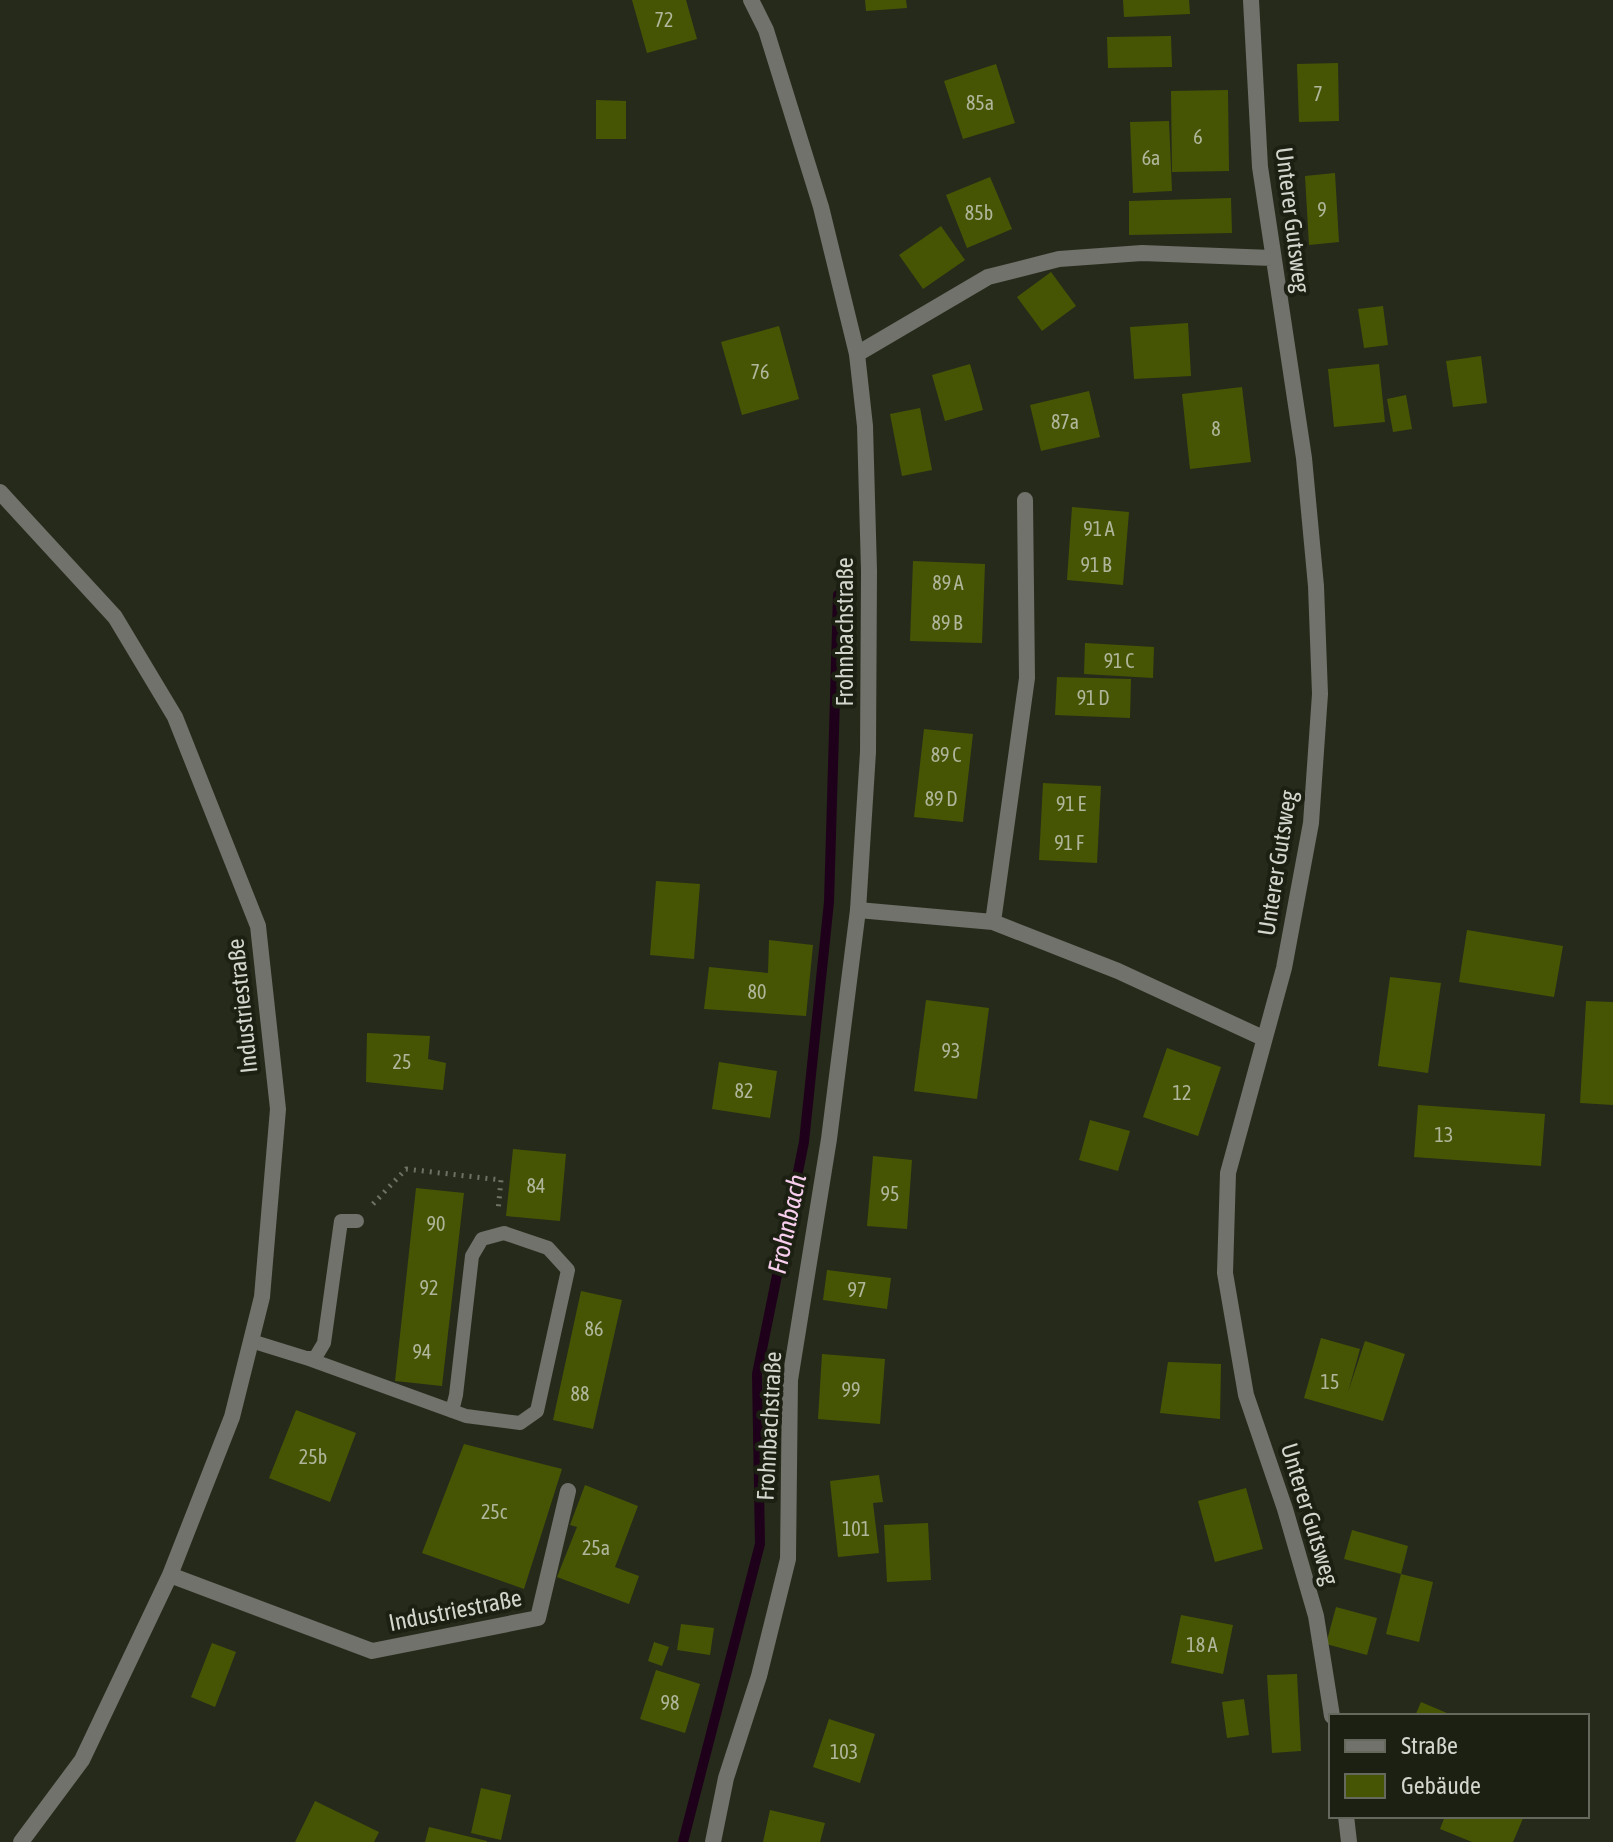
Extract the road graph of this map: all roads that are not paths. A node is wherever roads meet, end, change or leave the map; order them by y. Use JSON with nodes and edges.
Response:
{"nodes":[{"id":1,"x":751,"y":0,"type":"edge"},
{"id":2,"x":1251,"y":0,"type":"edge"},
{"id":3,"x":1272,"y":258,"type":"junction"},
{"id":4,"x":857,"y":354,"type":"junction"},
{"id":5,"x":0,"y":492,"type":"edge"},
{"id":6,"x":1025,"y":500,"type":"dead end"},
{"id":7,"x":858,"y":910,"type":"junction"},
{"id":8,"x":993,"y":922,"type":"junction"},
{"id":9,"x":1263,"y":1038,"type":"junction"},
{"id":10,"x":357,"y":1221,"type":"road end"},
{"id":11,"x":251,"y":1341,"type":"junction"},
{"id":12,"x":306,"y":1358,"type":"junction"},
{"id":13,"x":452,"y":1411,"type":"junction"},
{"id":14,"x":568,"y":1491,"type":"dead end"},
{"id":15,"x":170,"y":1575,"type":"junction"},
{"id":16,"x":1332,"y":1714,"type":"edge"},
{"id":17,"x":1346,"y":1818,"type":"edge"},
{"id":18,"x":21,"y":1842,"type":"edge"},
{"id":19,"x":713,"y":1842,"type":"edge"},
{"id":20,"x":1349,"y":1842,"type":"edge"}],
"edges":[{"from":1,"to":4,"type":"street","name":"Frohnbachstraße"},
{"from":2,"to":3,"type":"street","name":"Unterer Gutsweg"},
{"from":3,"to":4,"type":"street"},
{"from":3,"to":9,"type":"street","name":"Unterer Gutsweg"},
{"from":4,"to":7,"type":"street","name":"Frohnbachstraße"},
{"from":5,"to":11,"type":"street","name":"Industriestraße"},
{"from":6,"to":8,"type":"street"},
{"from":7,"to":8,"type":"street"},
{"from":7,"to":19,"type":"street","name":"Frohnbachstraße"},
{"from":8,"to":9,"type":"street"},
{"from":9,"to":16,"type":"street","name":"Unterer Gutsweg"},
{"from":10,"to":12,"type":"lane"},
{"from":11,"to":12,"type":"lane"},
{"from":11,"to":15,"type":"street","name":"Industriestraße"},
{"from":12,"to":13,"type":"lane"},
{"from":13,"to":13,"type":"lane"},
{"from":14,"to":15,"type":"street","name":"Industriestraße"},
{"from":15,"to":18,"type":"street","name":"Industriestraße"},
{"from":17,"to":20,"type":"street"}]}
